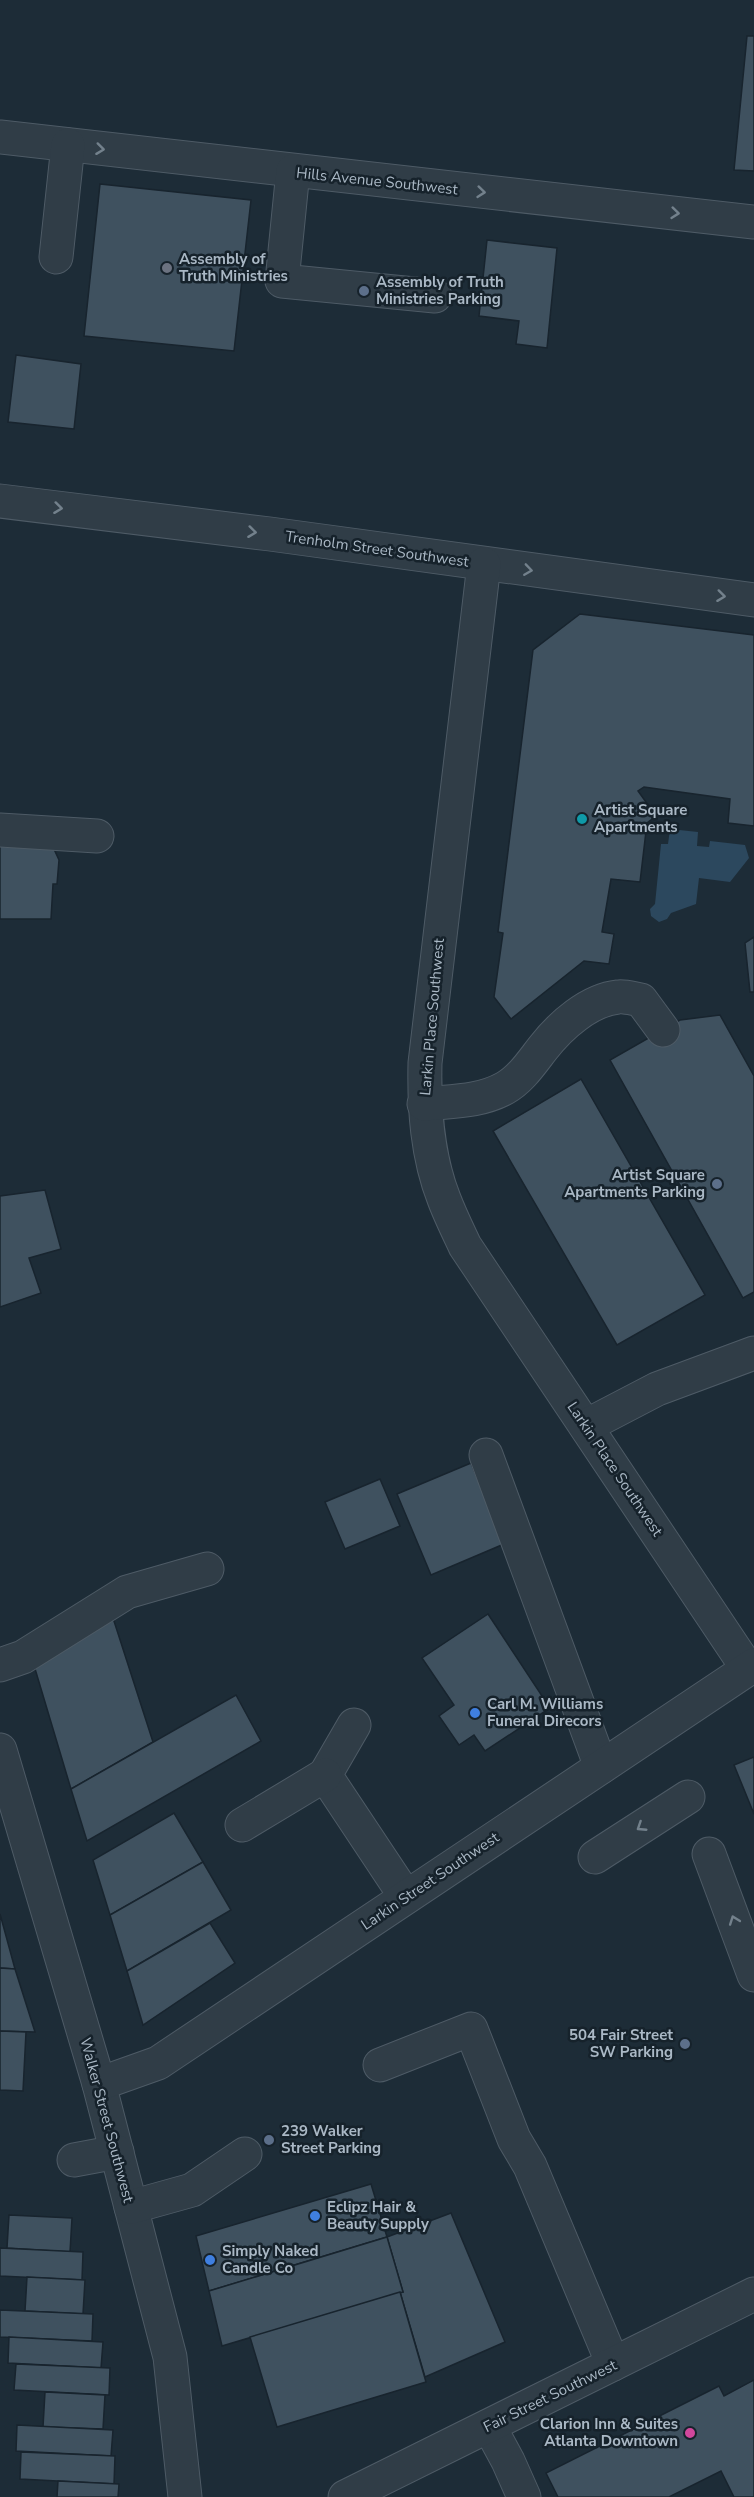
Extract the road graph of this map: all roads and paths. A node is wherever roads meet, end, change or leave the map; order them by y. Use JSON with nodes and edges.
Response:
{"nodes":[{"id":1,"x":0,"y":137,"type":"edge"},
{"id":2,"x":68,"y":145,"type":"junction"},
{"id":3,"x":293,"y":171,"type":"junction"},
{"id":4,"x":754,"y":222,"type":"edge"},
{"id":5,"x":56,"y":257,"type":"dead end"},
{"id":6,"x":435,"y":296,"type":"dead end"},
{"id":7,"x":0,"y":501,"type":"edge"},
{"id":8,"x":484,"y":564,"type":"junction"},
{"id":9,"x":754,"y":600,"type":"edge"},
{"id":10,"x":0,"y":830,"type":"edge"},
{"id":11,"x":97,"y":836,"type":"dead end"},
{"id":12,"x":663,"y":1030,"type":"dead end"},
{"id":13,"x":424,"y":1104,"type":"junction"},
{"id":14,"x":754,"y":1353,"type":"edge"},
{"id":15,"x":586,"y":1426,"type":"junction"},
{"id":16,"x":486,"y":1455,"type":"dead end"},
{"id":17,"x":207,"y":1569,"type":"dead end"},
{"id":18,"x":0,"y":1665,"type":"edge"},
{"id":19,"x":751,"y":1667,"type":"edge"},
{"id":20,"x":354,"y":1725,"type":"dead end"},
{"id":21,"x":0,"y":1750,"type":"edge"},
{"id":22,"x":601,"y":1767,"type":"junction"},
{"id":23,"x":325,"y":1775,"type":"junction"},
{"id":24,"x":688,"y":1797,"type":"dead end"},
{"id":25,"x":242,"y":1825,"type":"dead end"},
{"id":26,"x":709,"y":1854,"type":"dead end"},
{"id":27,"x":595,"y":1857,"type":"dead end"},
{"id":28,"x":406,"y":1897,"type":"junction"},
{"id":29,"x":754,"y":1975,"type":"edge"},
{"id":30,"x":380,"y":2065,"type":"dead end"},
{"id":31,"x":99,"y":2084,"type":"junction"},
{"id":32,"x":117,"y":2152,"type":"junction"},
{"id":33,"x":245,"y":2154,"type":"dead end"},
{"id":34,"x":74,"y":2160,"type":"dead end"},
{"id":35,"x":131,"y":2206,"type":"junction"},
{"id":36,"x":754,"y":2294,"type":"edge"},
{"id":37,"x":613,"y":2364,"type":"junction"},
{"id":38,"x":489,"y":2426,"type":"junction"},
{"id":39,"x":185,"y":2497,"type":"edge"},
{"id":40,"x":345,"y":2497,"type":"edge"},
{"id":41,"x":524,"y":2497,"type":"edge"}],
"edges":[{"from":1,"to":2,"type":"street","name":"Hills Avenue Southwest"},
{"from":2,"to":3,"type":"street","name":"Hills Avenue Southwest","one_way":true},
{"from":2,"to":5,"type":"street"},
{"from":3,"to":4,"type":"street","name":"Hills Avenue Southwest","one_way":true},
{"from":3,"to":6,"type":"street"},
{"from":7,"to":8,"type":"street","name":"Trenholm Street Southwest","one_way":true},
{"from":8,"to":9,"type":"street","name":"Trenholm Street Southwest","one_way":true},
{"from":8,"to":13,"type":"street","name":"Larkin Place Southwest"},
{"from":10,"to":11,"type":"street"},
{"from":12,"to":13,"type":"street"},
{"from":13,"to":15,"type":"street","name":"Larkin Place Southwest"},
{"from":14,"to":15,"type":"street"},
{"from":15,"to":19,"type":"street","name":"Larkin Place Southwest"},
{"from":16,"to":22,"type":"street"},
{"from":17,"to":18,"type":"street"},
{"from":19,"to":22,"type":"street","name":"Larkin Street Southwest"},
{"from":20,"to":23,"type":"street"},
{"from":21,"to":31,"type":"street","name":"Walker Street Southwest"},
{"from":22,"to":28,"type":"street","name":"Larkin Street Southwest"},
{"from":23,"to":25,"type":"street"},
{"from":23,"to":28,"type":"street"},
{"from":24,"to":27,"type":"street","one_way":true},
{"from":29,"to":26,"type":"street","one_way":true},
{"from":28,"to":31,"type":"street","name":"Larkin Street Southwest"},
{"from":30,"to":37,"type":"street"},
{"from":31,"to":32,"type":"street","name":"Walker Street Southwest"},
{"from":32,"to":34,"type":"street"},
{"from":32,"to":35,"type":"street","name":"Walker Street Southwest"},
{"from":33,"to":35,"type":"street"},
{"from":35,"to":39,"type":"street","name":"Walker Street Southwest"},
{"from":36,"to":37,"type":"street","name":"Fair Street Southwest"},
{"from":37,"to":38,"type":"street","name":"Fair Street Southwest"},
{"from":38,"to":40,"type":"street","name":"Fair Street Southwest"},
{"from":38,"to":41,"type":"street"}]}
